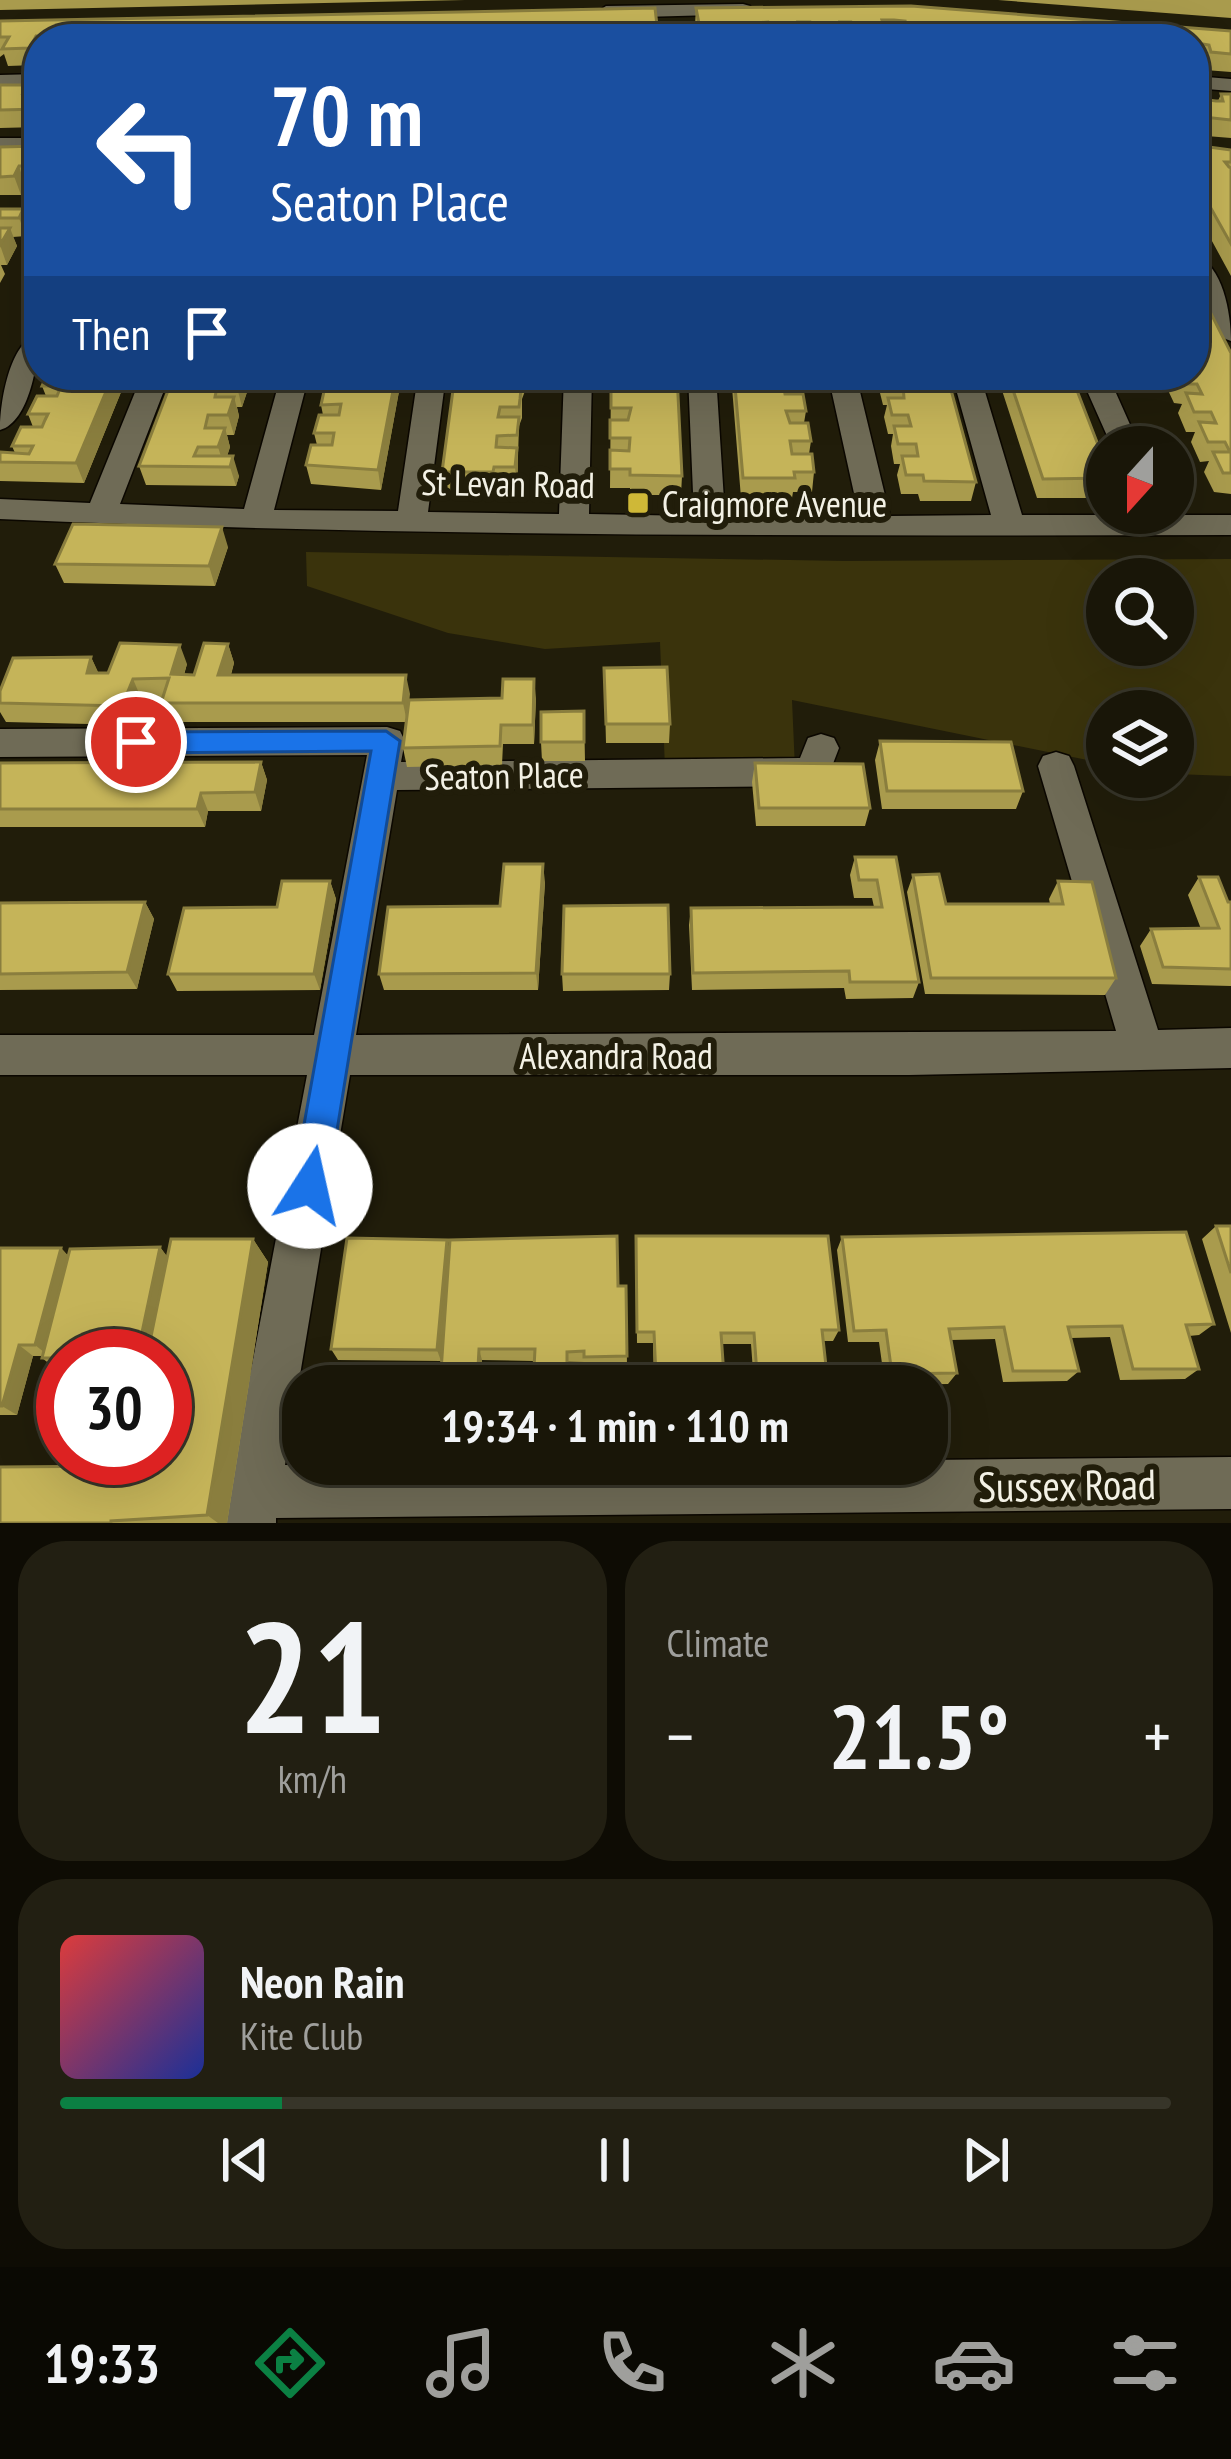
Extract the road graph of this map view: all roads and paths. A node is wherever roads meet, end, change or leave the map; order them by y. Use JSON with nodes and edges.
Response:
{"nodes":[{"id":1,"x":760,"y":10,"type":"edge"},
{"id":2,"x":672,"y":11,"type":"junction"},
{"id":3,"x":586,"y":12,"type":"edge"},
{"id":4,"x":674,"y":24,"type":"edge"},
{"id":5,"x":1209,"y":291,"type":"edge"},
{"id":6,"x":1231,"y":333,"type":"edge"},
{"id":7,"x":24,"y":372,"type":"edge"},
{"id":8,"x":150,"y":390,"type":"edge"},
{"id":9,"x":291,"y":390,"type":"edge"},
{"id":10,"x":430,"y":390,"type":"edge"},
{"id":11,"x":578,"y":390,"type":"edge"},
{"id":12,"x":703,"y":390,"type":"edge"},
{"id":13,"x":845,"y":390,"type":"edge"},
{"id":14,"x":970,"y":390,"type":"edge"},
{"id":15,"x":1101,"y":390,"type":"edge"},
{"id":16,"x":0,"y":422,"type":"edge"},
{"id":17,"x":1117,"y":426,"type":"edge"},
{"id":18,"x":0,"y":509,"type":"edge"},
{"id":19,"x":101,"y":514,"type":"junction"},
{"id":20,"x":256,"y":519,"type":"junction"},
{"id":21,"x":412,"y":520,"type":"junction"},
{"id":22,"x":1194,"y":522,"type":"edge"},
{"id":23,"x":574,"y":523,"type":"junction"},
{"id":24,"x":1086,"y":524,"type":"edge"},
{"id":25,"x":1231,"y":525,"type":"edge"},
{"id":26,"x":710,"y":526,"type":"junction"},
{"id":27,"x":877,"y":527,"type":"junction"},
{"id":28,"x":1010,"y":528,"type":"junction"},
{"id":29,"x":0,"y":743,"type":"edge"},
{"id":30,"x":821,"y":748,"type":"dead end"},
{"id":31,"x":1056,"y":766,"type":"dead end"},
{"id":32,"x":377,"y":776,"type":"junction"},
{"id":33,"x":1231,"y":1048,"type":"edge"},
{"id":34,"x":1143,"y":1049,"type":"junction"},
{"id":35,"x":0,"y":1055,"type":"edge"},
{"id":36,"x":335,"y":1055,"type":"junction"},
{"id":37,"x":1231,"y":1484,"type":"edge"},
{"id":38,"x":252,"y":1508,"type":"edge"}],
"edges":[{"from":1,"to":2,"type":"street"},
{"from":2,"to":3,"type":"street"},
{"from":2,"to":4,"type":"street"},
{"from":5,"to":6,"type":"street"},
{"from":7,"to":16,"type":"street"},
{"from":8,"to":19,"type":"street"},
{"from":9,"to":20,"type":"street"},
{"from":10,"to":21,"type":"street"},
{"from":11,"to":23,"type":"street"},
{"from":12,"to":26,"type":"street"},
{"from":13,"to":27,"type":"street"},
{"from":14,"to":28,"type":"street"},
{"from":15,"to":17,"type":"street"},
{"from":18,"to":19,"type":"street","name":"St Levan Road"},
{"from":19,"to":20,"type":"street","name":"St Levan Road"},
{"from":20,"to":21,"type":"street","name":"St Levan Road"},
{"from":21,"to":23,"type":"street","name":"St Levan Road"},
{"from":22,"to":25,"type":"street","name":"St Levan Road"},
{"from":23,"to":26,"type":"street","name":"St Levan Road"},
{"from":24,"to":28,"type":"street","name":"St Levan Road"},
{"from":26,"to":27,"type":"street","name":"St Levan Road"},
{"from":27,"to":28,"type":"street","name":"St Levan Road"},
{"from":29,"to":32,"type":"street","name":"Seaton Place"},
{"from":30,"to":32,"type":"street","name":"Seaton Place"},
{"from":31,"to":34,"type":"street"},
{"from":32,"to":36,"type":"street"},
{"from":33,"to":34,"type":"street","name":"Alexandra Road"},
{"from":34,"to":36,"type":"street","name":"Alexandra Road"},
{"from":35,"to":36,"type":"street","name":"Alexandra Road"},
{"from":36,"to":38,"type":"street"},
{"from":37,"to":38,"type":"street","name":"Sussex Road"}]}
